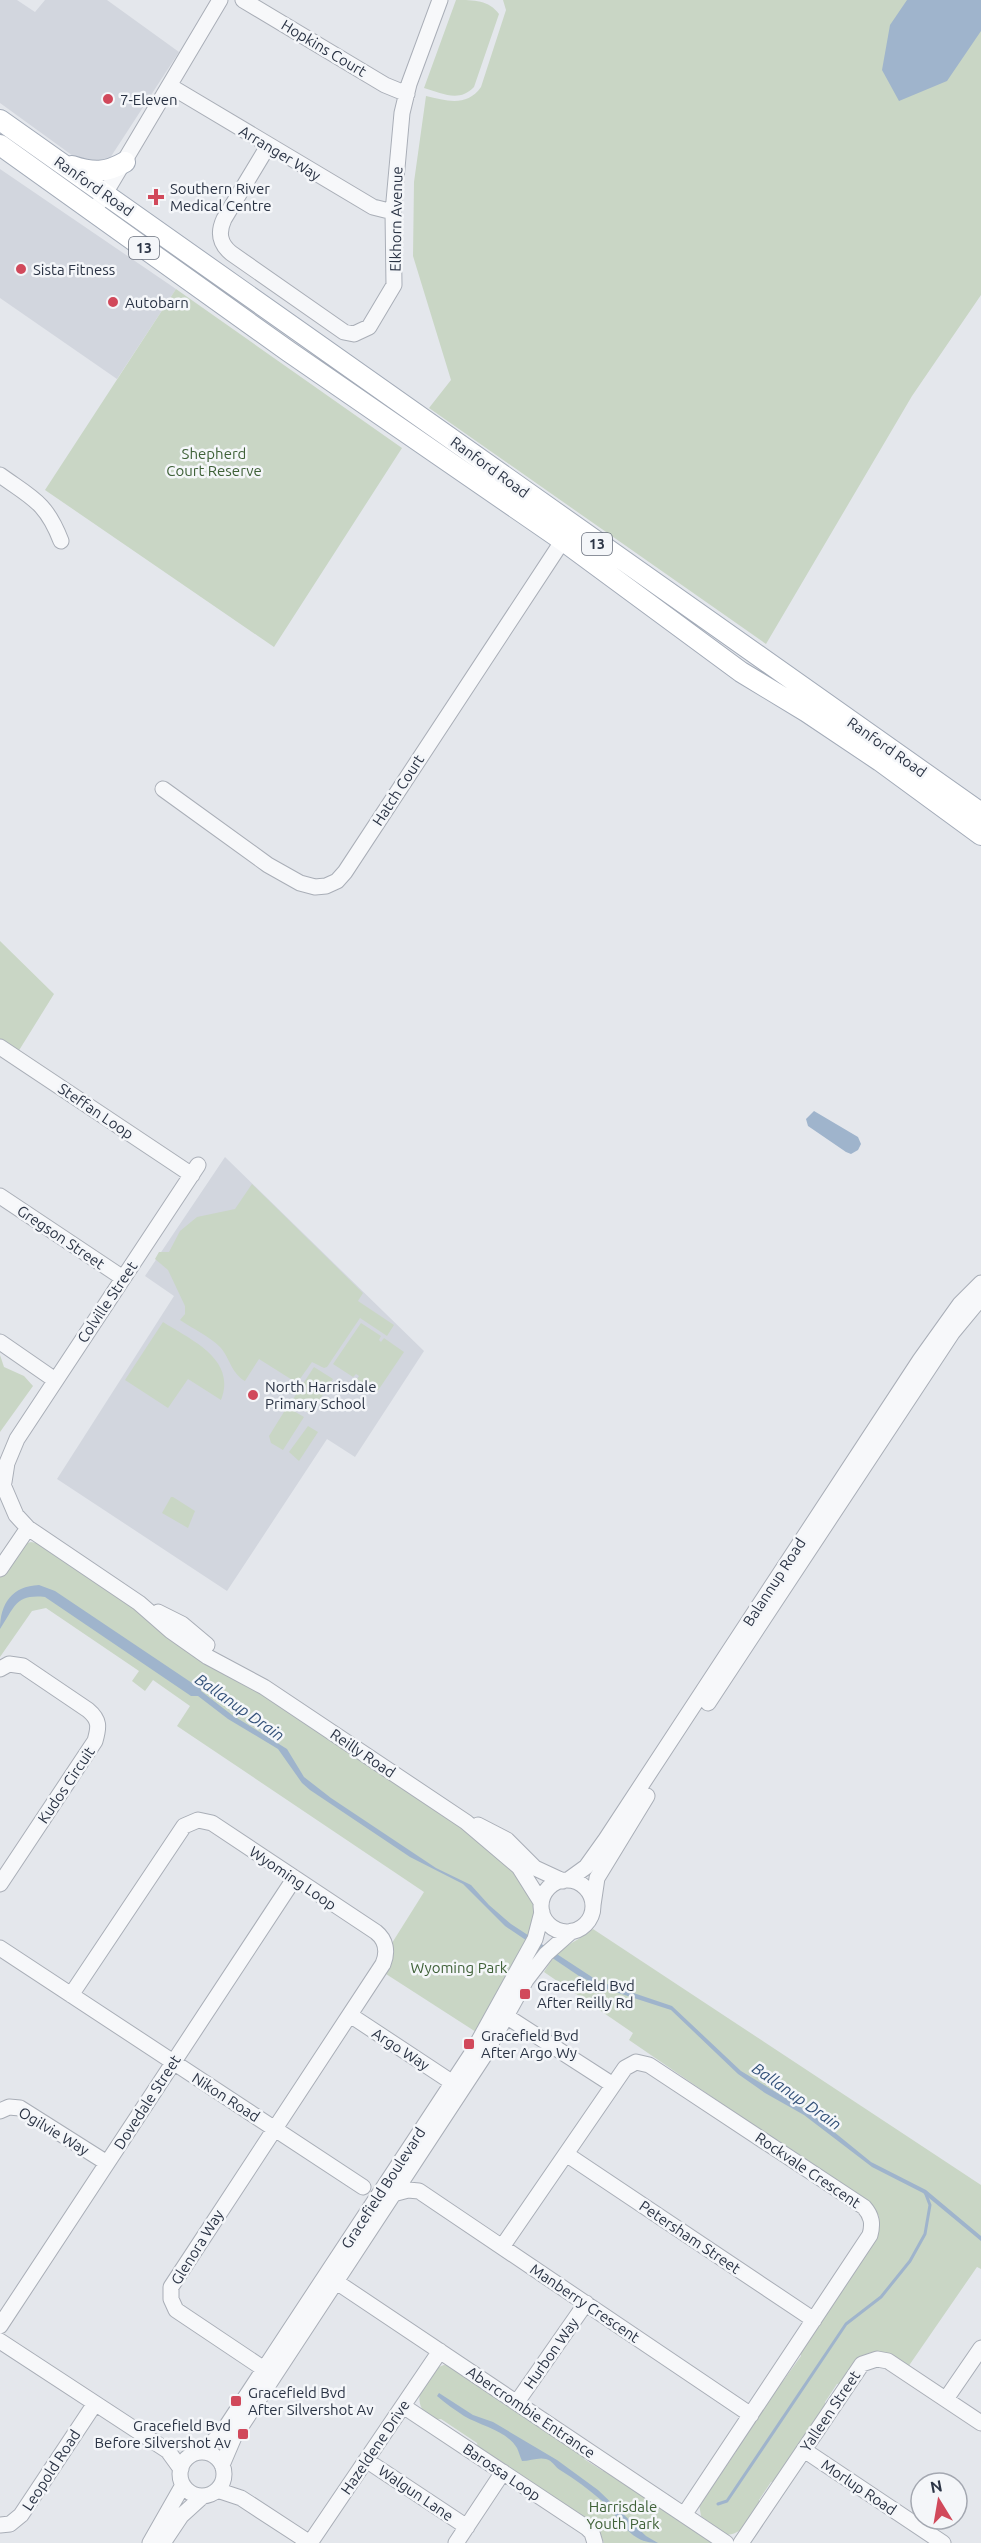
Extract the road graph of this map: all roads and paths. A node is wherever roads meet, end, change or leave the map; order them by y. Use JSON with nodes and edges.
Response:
{"nodes":[{"id":1,"x":220,"y":0,"type":"edge"},
{"id":2,"x":243,"y":0,"type":"edge"},
{"id":3,"x":440,"y":0,"type":"edge"},
{"id":4,"x":170,"y":86,"type":"junction"},
{"id":5,"x":407,"y":94,"type":"junction"},
{"id":6,"x":0,"y":120,"type":"edge"},
{"id":7,"x":0,"y":145,"type":"edge"},
{"id":8,"x":268,"y":146,"type":"junction"},
{"id":9,"x":125,"y":162,"type":"junction"},
{"id":10,"x":61,"y":163,"type":"junction"},
{"id":11,"x":106,"y":194,"type":"junction"},
{"id":12,"x":393,"y":212,"type":"junction"},
{"id":13,"x":94,"y":213,"type":"junction"},
{"id":14,"x":0,"y":475,"type":"edge"},
{"id":15,"x":567,"y":533,"type":"junction"},
{"id":16,"x":61,"y":541,"type":"dead end"},
{"id":17,"x":163,"y":789,"type":"dead end"},
{"id":18,"x":981,"y":813,"type":"edge"},
{"id":19,"x":981,"y":835,"type":"edge"},
{"id":20,"x":0,"y":1047,"type":"edge"},
{"id":21,"x":195,"y":1170,"type":"joint"},
{"id":22,"x":0,"y":1196,"type":"edge"},
{"id":23,"x":123,"y":1278,"type":"junction"},
{"id":24,"x":981,"y":1283,"type":"edge"},
{"id":25,"x":981,"y":1298,"type":"edge"},
{"id":26,"x":0,"y":1342,"type":"edge"},
{"id":27,"x":55,"y":1380,"type":"junction"},
{"id":28,"x":912,"y":1382,"type":"junction"},
{"id":29,"x":17,"y":1438,"type":"junction"},
{"id":30,"x":0,"y":1452,"type":"edge"},
{"id":31,"x":2,"y":1485,"type":"edge"},
{"id":32,"x":0,"y":1508,"type":"edge"},
{"id":33,"x":16,"y":1515,"type":"junction"},
{"id":34,"x":28,"y":1528,"type":"junction"},
{"id":35,"x":0,"y":1569,"type":"edge"},
{"id":36,"x":0,"y":1669,"type":"edge"},
{"id":37,"x":466,"y":1822,"type":"junction"},
{"id":38,"x":5,"y":1865,"type":"edge"},
{"id":39,"x":294,"y":1879,"type":"junction"},
{"id":40,"x":565,"y":1881,"type":"junction"},
{"id":41,"x":0,"y":1884,"type":"edge"},
{"id":42,"x":593,"y":1905,"type":"junction"},
{"id":43,"x":542,"y":1907,"type":"junction"},
{"id":44,"x":572,"y":1931,"type":"junction"},
{"id":45,"x":0,"y":1948,"type":"edge"},
{"id":46,"x":71,"y":1995,"type":"junction"},
{"id":47,"x":350,"y":2015,"type":"junction"},
{"id":48,"x":506,"y":2016,"type":"junction"},
{"id":49,"x":173,"y":2062,"type":"junction"},
{"id":50,"x":453,"y":2084,"type":"junction"},
{"id":51,"x":613,"y":2085,"type":"junction"},
{"id":52,"x":0,"y":2111,"type":"edge"},
{"id":53,"x":274,"y":2128,"type":"junction"},
{"id":54,"x":566,"y":2154,"type":"junction"},
{"id":55,"x":107,"y":2163,"type":"junction"},
{"id":56,"x":412,"y":2166,"type":"junction"},
{"id":57,"x":363,"y":2187,"type":"junction"},
{"id":58,"x":390,"y":2188,"type":"junction"},
{"id":59,"x":419,"y":2191,"type":"junction"},
{"id":60,"x":370,"y":2207,"type":"junction"},
{"id":61,"x":502,"y":2247,"type":"junction"},
{"id":62,"x":335,"y":2281,"type":"junction"},
{"id":63,"x":586,"y":2303,"type":"junction"},
{"id":64,"x":814,"y":2320,"type":"junction"},
{"id":65,"x":0,"y":2326,"type":"edge"},
{"id":66,"x":0,"y":2341,"type":"edge"},
{"id":67,"x":981,"y":2348,"type":"edge"},
{"id":68,"x":440,"y":2351,"type":"junction"},
{"id":69,"x":264,"y":2369,"type":"junction"},
{"id":70,"x":946,"y":2399,"type":"junction"},
{"id":71,"x":517,"y":2402,"type":"junction"},
{"id":72,"x":94,"y":2405,"type":"junction"},
{"id":73,"x":403,"y":2406,"type":"junction"},
{"id":74,"x":751,"y":2415,"type":"junction"},
{"id":75,"x":981,"y":2423,"type":"edge"},
{"id":76,"x":804,"y":2450,"type":"junction"},
{"id":77,"x":168,"y":2451,"type":"junction"},
{"id":78,"x":198,"y":2453,"type":"junction"},
{"id":79,"x":366,"y":2460,"type":"junction"},
{"id":80,"x":181,"y":2469,"type":"junction"},
{"id":81,"x":503,"y":2472,"type":"junction"},
{"id":82,"x":216,"y":2482,"type":"junction"},
{"id":83,"x":183,"y":2485,"type":"junction"},
{"id":84,"x":684,"y":2515,"type":"junction"},
{"id":85,"x":0,"y":2525,"type":"edge"},
{"id":86,"x":467,"y":2527,"type":"junction"},
{"id":87,"x":150,"y":2543,"type":"edge"},
{"id":88,"x":163,"y":2543,"type":"edge"},
{"id":89,"x":310,"y":2543,"type":"edge"},
{"id":90,"x":456,"y":2543,"type":"edge"},
{"id":91,"x":595,"y":2543,"type":"edge"},
{"id":92,"x":726,"y":2543,"type":"edge"},
{"id":93,"x":741,"y":2543,"type":"edge"},
{"id":94,"x":943,"y":2543,"type":"edge"}],
"edges":[{"from":1,"to":4,"type":"street"},
{"from":2,"to":5,"type":"street","name":"Hopkins Court"},
{"from":3,"to":5,"type":"street","name":"Elkhorn Avenue"},
{"from":4,"to":8,"type":"street","name":"Arranger Way"},
{"from":4,"to":9,"type":"street"},
{"from":5,"to":12,"type":"street","name":"Elkhorn Avenue"},
{"from":6,"to":10,"type":"main road","name":"Ranford Road","number":"13"},
{"from":7,"to":13,"type":"main road","name":"Ranford Road","number":"13"},
{"from":8,"to":12,"type":"street","name":"Arranger Way"},
{"from":8,"to":12,"type":"street","name":"Elkhorn Avenue"},
{"from":9,"to":10,"type":"main road"},
{"from":9,"to":11,"type":"street"},
{"from":10,"to":11,"type":"main road","name":"Ranford Road","number":"13"},
{"from":11,"to":13,"type":"street"},
{"from":11,"to":15,"type":"main road","name":"Ranford Road","number":"13"},
{"from":13,"to":15,"type":"main road","name":"Ranford Road","number":"13"},
{"from":14,"to":16,"type":"street"},
{"from":15,"to":17,"type":"street","name":"Hatch Court"},
{"from":15,"to":18,"type":"main road","name":"Ranford Road","number":"13"},
{"from":15,"to":19,"type":"main road","name":"Ranford Road","number":"13"},
{"from":20,"to":21,"type":"street","name":"Steffan Loop"},
{"from":21,"to":23,"type":"street","name":"Colville Street"},
{"from":22,"to":23,"type":"street","name":"Gregson Street"},
{"from":23,"to":27,"type":"street","name":"Colville Street"},
{"from":24,"to":28,"type":"street","name":"Balannup Road"},
{"from":25,"to":28,"type":"street","name":"Balannup Road"},
{"from":26,"to":27,"type":"street"},
{"from":27,"to":29,"type":"street","name":"Colville Street"},
{"from":28,"to":40,"type":"street","name":"Balannup Road"},
{"from":28,"to":42,"type":"street","name":"Balannup Road"},
{"from":29,"to":30,"type":"street","name":"Colville Street"},
{"from":29,"to":31,"type":"street","name":"Colville Street"},
{"from":31,"to":33,"type":"street","name":"Reilly Road"},
{"from":32,"to":33,"type":"street","name":"Reilly Road"},
{"from":33,"to":34,"type":"street","name":"Reilly Road"},
{"from":34,"to":35,"type":"street"},
{"from":34,"to":37,"type":"street","name":"Reilly Road"},
{"from":36,"to":38,"type":"street","name":"Kudos Circuit"},
{"from":37,"to":40,"type":"street","name":"Reilly Road"},
{"from":37,"to":43,"type":"street","name":"Reilly Road"},
{"from":38,"to":41,"type":"street","name":"Kudos Circuit"},
{"from":39,"to":46,"type":"street","name":"Wyoming Loop"},
{"from":39,"to":47,"type":"street","name":"Wyoming Loop"},
{"from":39,"to":49,"type":"street","name":"Dovedale Street"},
{"from":40,"to":42,"type":"street"},
{"from":40,"to":43,"type":"street"},
{"from":42,"to":44,"type":"street"},
{"from":43,"to":44,"type":"street"},
{"from":43,"to":50,"type":"street","name":"Gracefield Boulevard"},
{"from":44,"to":48,"type":"street","name":"Gracefield Boulevard"},
{"from":45,"to":46,"type":"street","name":"Nikon Road"},
{"from":46,"to":49,"type":"street","name":"Nikon Road"},
{"from":47,"to":50,"type":"street","name":"Argo Way"},
{"from":47,"to":53,"type":"street","name":"Wyoming Loop"},
{"from":48,"to":51,"type":"street"},
{"from":48,"to":56,"type":"street","name":"Gracefield Boulevard"},
{"from":49,"to":53,"type":"street","name":"Nikon Road"},
{"from":49,"to":55,"type":"street","name":"Dovedale Street"},
{"from":50,"to":58,"type":"street","name":"Gracefield Boulevard"},
{"from":51,"to":54,"type":"street","name":"Rockvale Crescent"},
{"from":51,"to":64,"type":"street","name":"Rockvale Crescent"},
{"from":52,"to":55,"type":"street","name":"Ogilvie Way"},
{"from":53,"to":57,"type":"street","name":"Nikon Road"},
{"from":53,"to":69,"type":"street","name":"Glenora Way"},
{"from":54,"to":61,"type":"street","name":"Rockvale Crescent"},
{"from":54,"to":64,"type":"street","name":"Petersham Street"},
{"from":55,"to":65,"type":"street","name":"Dovedale Street"},
{"from":56,"to":58,"type":"street","name":"Gracefield Boulevard"},
{"from":56,"to":59,"type":"street"},
{"from":57,"to":58,"type":"street"},
{"from":57,"to":60,"type":"street"},
{"from":58,"to":59,"type":"street"},
{"from":58,"to":60,"type":"street","name":"Gracefield Boulevard"},
{"from":58,"to":62,"type":"street","name":"Gracefield Boulevard"},
{"from":59,"to":61,"type":"street","name":"Manberry Crescent"},
{"from":60,"to":69,"type":"street","name":"Gracefield Boulevard"},
{"from":61,"to":63,"type":"street","name":"Manberry Crescent"},
{"from":62,"to":68,"type":"street","name":"Abercrombie Entrance"},
{"from":62,"to":82,"type":"street","name":"Gracefield Boulevard"},
{"from":63,"to":71,"type":"street","name":"Hurbon Way"},
{"from":63,"to":74,"type":"street","name":"Manberry Crescent"},
{"from":64,"to":74,"type":"street","name":"Rockvale Crescent"},
{"from":66,"to":72,"type":"street"},
{"from":67,"to":70,"type":"street"},
{"from":68,"to":71,"type":"street","name":"Abercrombie Entrance"},
{"from":68,"to":73,"type":"street","name":"Hazeldene Drive"},
{"from":69,"to":78,"type":"street","name":"Gracefield Boulevard"},
{"from":70,"to":75,"type":"street","name":"Yalleen Street"},
{"from":70,"to":76,"type":"street","name":"Yalleen Street"},
{"from":71,"to":84,"type":"street","name":"Abercrombie Entrance"},
{"from":72,"to":77,"type":"street"},
{"from":72,"to":85,"type":"street","name":"Leopold Road"},
{"from":73,"to":79,"type":"street","name":"Hazeldene Drive"},
{"from":73,"to":81,"type":"street","name":"Barossa Loop"},
{"from":74,"to":84,"type":"street","name":"Rockvale Crescent"},
{"from":76,"to":93,"type":"street","name":"Yalleen Street"},
{"from":76,"to":94,"type":"street","name":"Morlup Road"},
{"from":77,"to":78,"type":"street"},
{"from":77,"to":80,"type":"street"},
{"from":78,"to":80,"type":"street"},
{"from":78,"to":82,"type":"street"},
{"from":79,"to":86,"type":"street","name":"Walgun Lane"},
{"from":79,"to":89,"type":"street","name":"Hazeldene Drive"},
{"from":80,"to":83,"type":"street"},
{"from":81,"to":86,"type":"street"},
{"from":81,"to":91,"type":"street","name":"Barossa Loop"},
{"from":82,"to":83,"type":"street"},
{"from":82,"to":88,"type":"street","name":"Gracefield Boulevard"},
{"from":82,"to":89,"type":"street"},
{"from":83,"to":87,"type":"street"},
{"from":84,"to":92,"type":"street","name":"Abercrombie Entrance"},
{"from":86,"to":90,"type":"street"}]}
